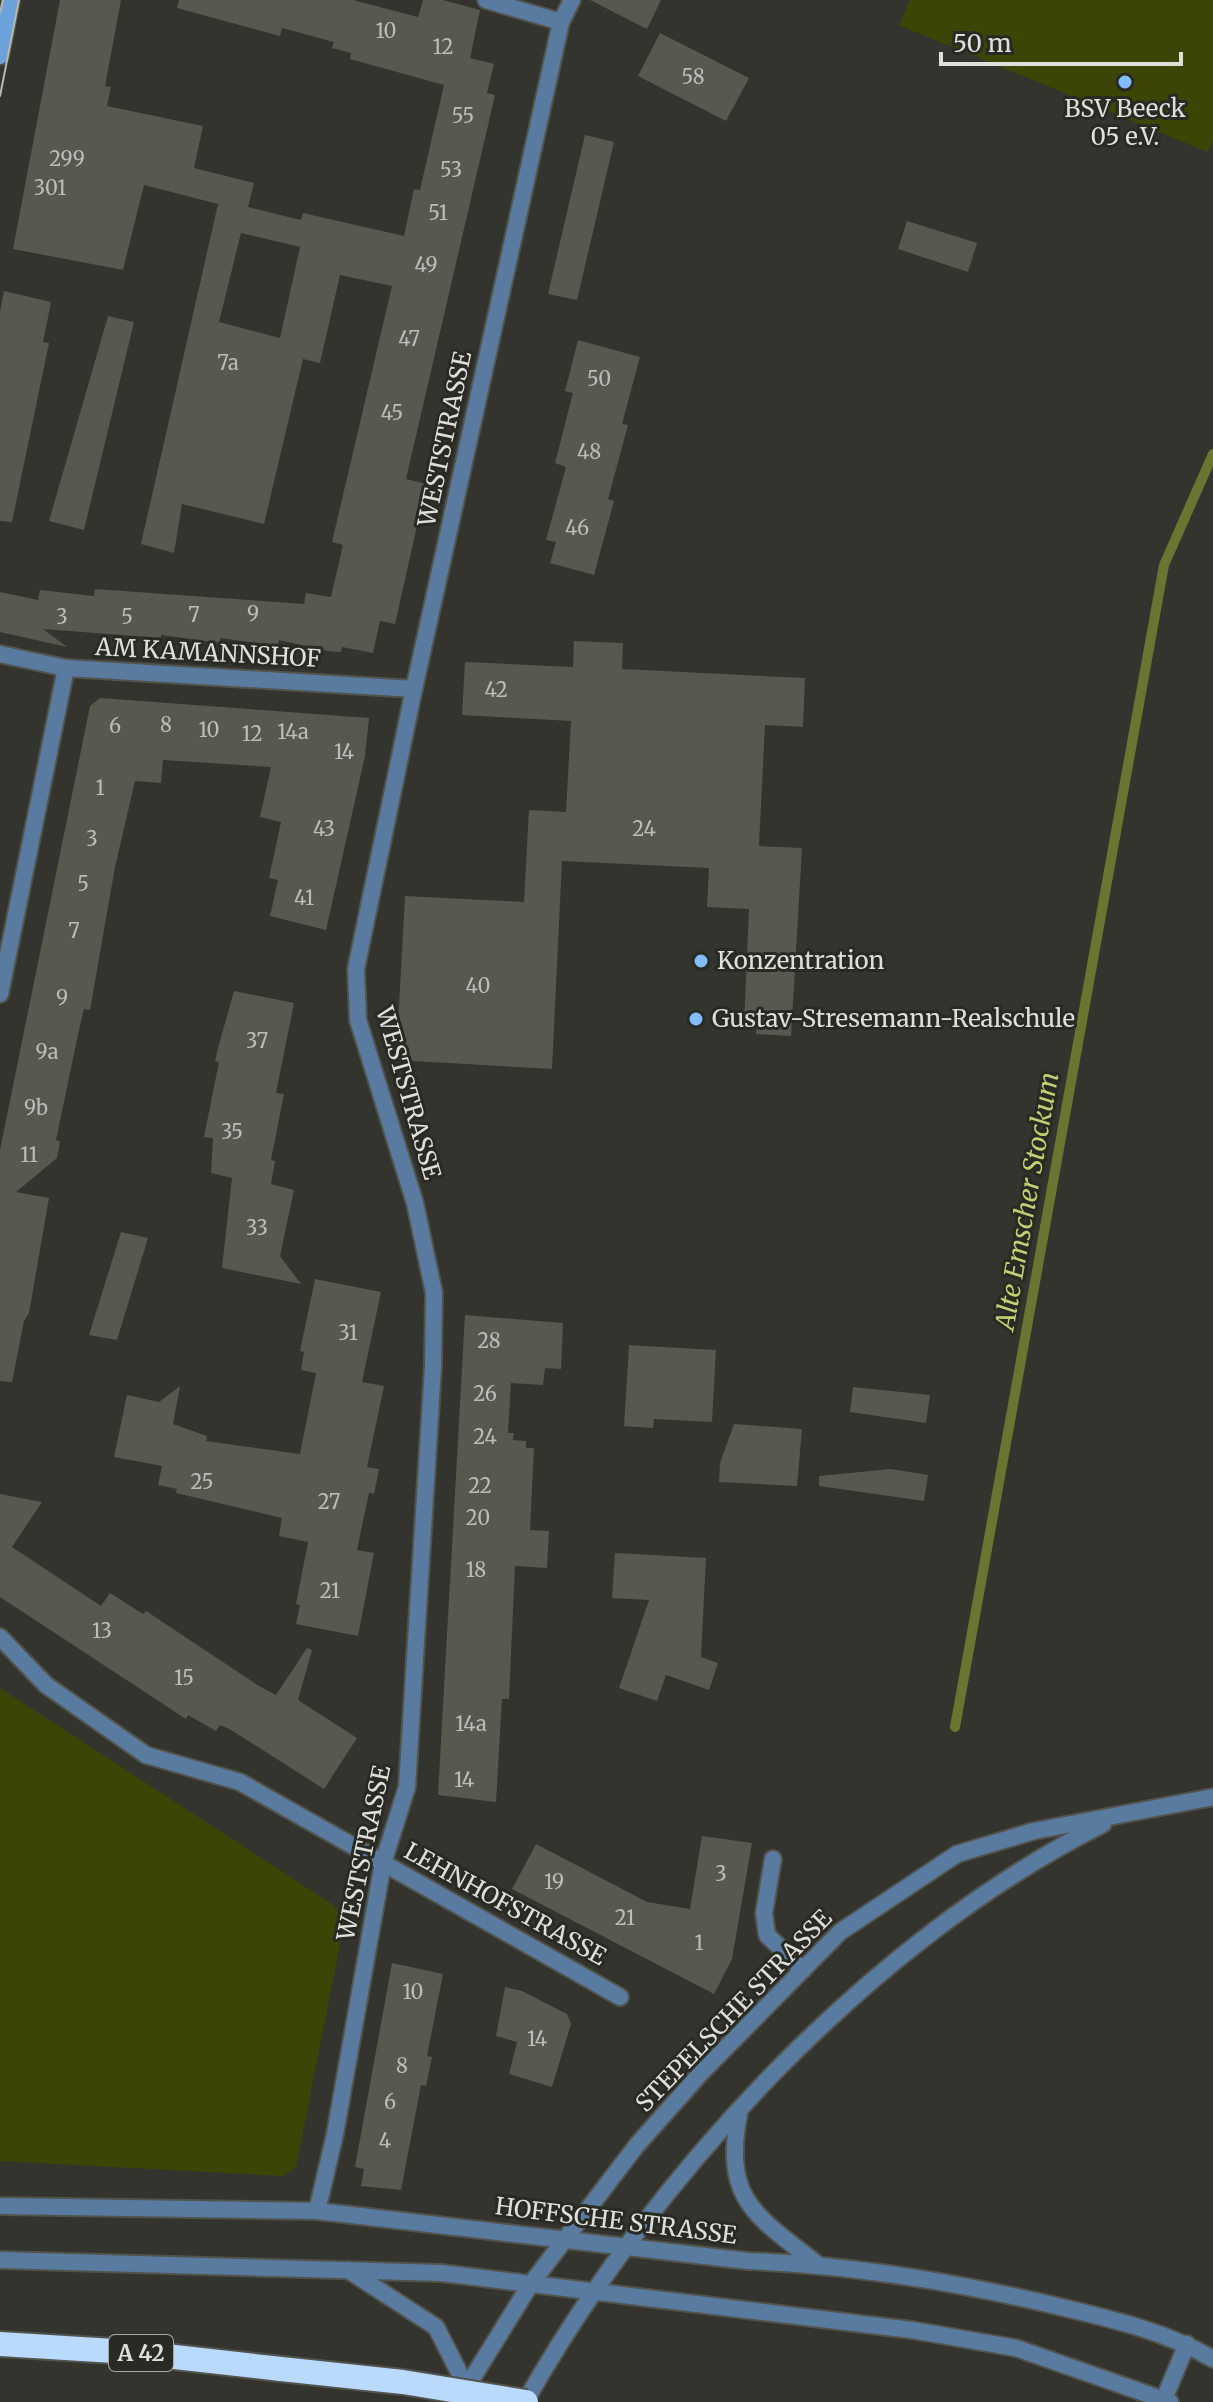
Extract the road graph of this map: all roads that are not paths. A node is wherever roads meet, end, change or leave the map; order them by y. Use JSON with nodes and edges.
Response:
{"nodes":[{"id":1,"x":11,"y":0,"type":"edge"},
{"id":2,"x":486,"y":0,"type":"edge"},
{"id":3,"x":572,"y":0,"type":"edge"},
{"id":4,"x":561,"y":22,"type":"junction"},
{"id":5,"x":0,"y":56,"type":"edge"},
{"id":6,"x":0,"y":654,"type":"edge"},
{"id":7,"x":66,"y":668,"type":"junction"},
{"id":8,"x":414,"y":689,"type":"junction"},
{"id":9,"x":0,"y":994,"type":"edge"},
{"id":10,"x":0,"y":1637,"type":"edge"},
{"id":11,"x":1213,"y":1797,"type":"edge"},
{"id":12,"x":1119,"y":1816,"type":"junction"},
{"id":13,"x":773,"y":1859,"type":"dead end"},
{"id":14,"x":383,"y":1863,"type":"junction"},
{"id":15,"x":803,"y":1970,"type":"junction"},
{"id":16,"x":620,"y":1997,"type":"dead end"},
{"id":17,"x":739,"y":2111,"type":"junction"},
{"id":18,"x":0,"y":2206,"type":"edge"},
{"id":19,"x":317,"y":2211,"type":"junction"},
{"id":20,"x":562,"y":2240,"type":"junction"},
{"id":21,"x":625,"y":2248,"type":"junction"},
{"id":22,"x":0,"y":2260,"type":"edge"},
{"id":23,"x":817,"y":2264,"type":"junction"},
{"id":24,"x":343,"y":2268,"type":"junction"},
{"id":25,"x":530,"y":2285,"type":"junction"},
{"id":26,"x":595,"y":2292,"type":"junction"},
{"id":27,"x":0,"y":2344,"type":"edge"},
{"id":28,"x":1187,"y":2344,"type":"junction"},
{"id":29,"x":1213,"y":2359,"type":"edge"},
{"id":30,"x":466,"y":2386,"type":"junction"},
{"id":31,"x":1167,"y":2400,"type":"edge"},
{"id":32,"x":458,"y":2402,"type":"edge"},
{"id":33,"x":526,"y":2402,"type":"edge"}],
"edges":[{"from":1,"to":5,"type":"main road"},
{"from":2,"to":4,"type":"street"},
{"from":3,"to":4,"type":"street","name":"WESTSTRASSE"},
{"from":4,"to":8,"type":"street","name":"WESTSTRASSE"},
{"from":6,"to":7,"type":"street","name":"AM KAMANNSHOF"},
{"from":7,"to":8,"type":"street","name":"AM KAMANNSHOF"},
{"from":7,"to":9,"type":"street"},
{"from":8,"to":14,"type":"street","name":"WESTSTRASSE"},
{"from":10,"to":14,"type":"street","name":"LEHNHOFSTRASSE"},
{"from":11,"to":12,"type":"street","name":"STEPELSCHE STRASSE"},
{"from":12,"to":15,"type":"street","name":"STEPELSCHE STRASSE"},
{"from":12,"to":17,"type":"street","name":"STEPELSCHE STRASSE"},
{"from":13,"to":15,"type":"street"},
{"from":14,"to":16,"type":"street","name":"LEHNHOFSTRASSE"},
{"from":14,"to":19,"type":"street","name":"WESTSTRASSE"},
{"from":15,"to":20,"type":"street","name":"STEPELSCHE STRASSE"},
{"from":17,"to":21,"type":"street","name":"STEPELSCHE STRASSE"},
{"from":17,"to":23,"type":"street"},
{"from":18,"to":19,"type":"street","name":"HOFFSCHE STRASSE"},
{"from":19,"to":20,"type":"street","name":"HOFFSCHE STRASSE"},
{"from":20,"to":21,"type":"street","name":"HOFFSCHE STRASSE"},
{"from":20,"to":25,"type":"street","name":"STEPELSCHE STRASSE"},
{"from":21,"to":23,"type":"street","name":"HOFFSCHE STRASSE"},
{"from":21,"to":26,"type":"street","name":"STEPELSCHE STRASSE"},
{"from":22,"to":24,"type":"street"},
{"from":23,"to":28,"type":"street","name":"HOFFSCHE STRASSE"},
{"from":24,"to":25,"type":"street"},
{"from":24,"to":30,"type":"street"},
{"from":25,"to":26,"type":"street"},
{"from":25,"to":30,"type":"street","name":"STEPELSCHE STRASSE"},
{"from":26,"to":31,"type":"street"},
{"from":26,"to":33,"type":"street","name":"STEPELSCHE STRASSE"},
{"from":27,"to":33,"type":"highway","number":"A 42","bridge":true},
{"from":28,"to":29,"type":"street","name":"HOFFSCHE STRASSE"},
{"from":28,"to":31,"type":"street"},
{"from":30,"to":32,"type":"street","name":"STEPELSCHE STRASSE"}]}
